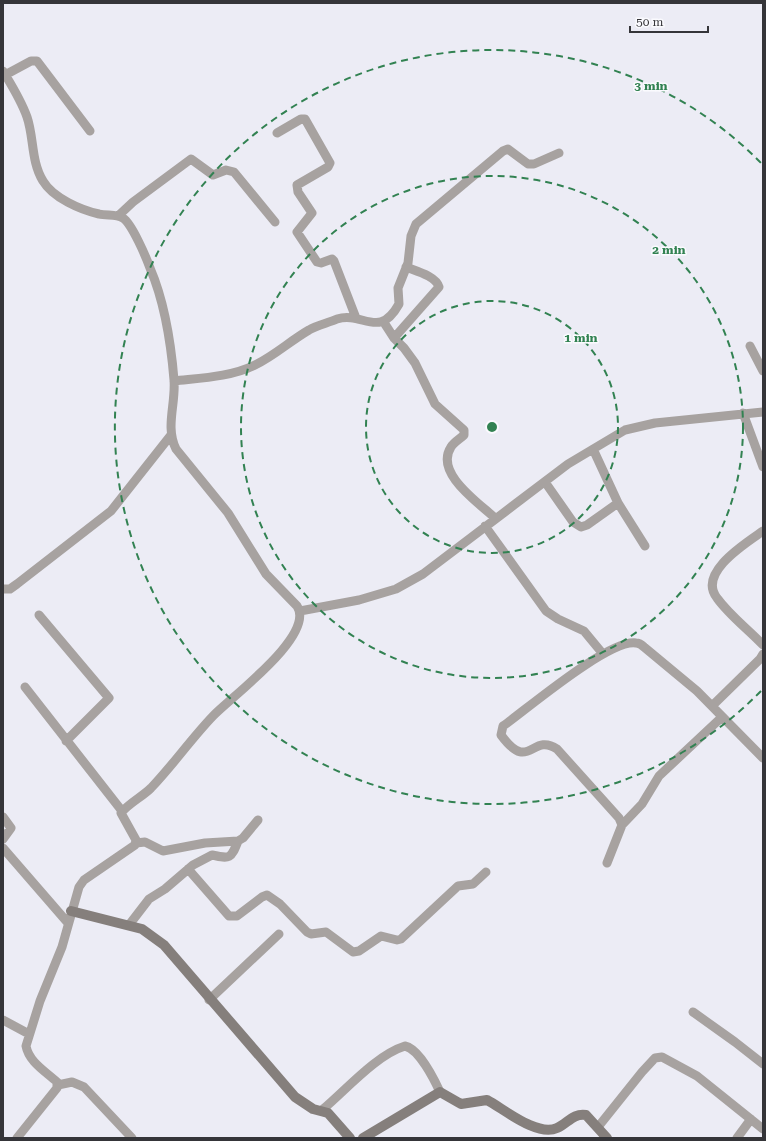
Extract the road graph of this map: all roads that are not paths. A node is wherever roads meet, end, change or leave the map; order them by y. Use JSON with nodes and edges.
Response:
{"nodes":[{"id":1,"x":4,"y":73,"type":"edge"},
{"id":2,"x":90,"y":132,"type":"dead end"},
{"id":3,"x":276,"y":133,"type":"dead end"},
{"id":4,"x":559,"y":153,"type":"dead end"},
{"id":5,"x":118,"y":216,"type":"junction"},
{"id":6,"x":275,"y":222,"type":"dead end"},
{"id":7,"x":406,"y":267,"type":"junction"},
{"id":8,"x":356,"y":318,"type":"junction"},
{"id":9,"x":383,"y":321,"type":"junction"},
{"id":10,"x":394,"y":338,"type":"junction"},
{"id":11,"x":750,"y":346,"type":"dead end"},
{"id":12,"x":763,"y":371,"type":"edge"},
{"id":13,"x":174,"y":381,"type":"junction"},
{"id":14,"x":763,"y":412,"type":"edge"},
{"id":15,"x":743,"y":413,"type":"junction"},
{"id":16,"x":171,"y":435,"type":"junction"},
{"id":17,"x":593,"y":449,"type":"junction"},
{"id":18,"x":763,"y":467,"type":"edge"},
{"id":19,"x":545,"y":482,"type":"junction"},
{"id":20,"x":618,"y":503,"type":"junction"},
{"id":21,"x":495,"y":518,"type":"junction"},
{"id":22,"x":485,"y":526,"type":"junction"},
{"id":23,"x":763,"y":531,"type":"edge"},
{"id":24,"x":645,"y":546,"type":"dead end"},
{"id":25,"x":3,"y":589,"type":"edge"},
{"id":26,"x":300,"y":611,"type":"junction"},
{"id":27,"x":39,"y":615,"type":"dead end"},
{"id":28,"x":763,"y":645,"type":"edge"},
{"id":29,"x":603,"y":654,"type":"junction"},
{"id":30,"x":763,"y":654,"type":"edge"},
{"id":31,"x":25,"y":687,"type":"dead end"},
{"id":32,"x":712,"y":706,"type":"junction"},
{"id":33,"x":722,"y":717,"type":"junction"},
{"id":34,"x":66,"y":741,"type":"junction"},
{"id":35,"x":763,"y":758,"type":"edge"},
{"id":36,"x":122,"y":811,"type":"junction"},
{"id":37,"x":3,"y":817,"type":"edge"},
{"id":38,"x":258,"y":820,"type":"dead end"},
{"id":39,"x":622,"y":825,"type":"junction"},
{"id":40,"x":3,"y":839,"type":"edge"},
{"id":41,"x":238,"y":841,"type":"junction"},
{"id":42,"x":136,"y":843,"type":"junction"},
{"id":43,"x":3,"y":848,"type":"edge"},
{"id":44,"x":607,"y":863,"type":"dead end"},
{"id":45,"x":188,"y":870,"type":"junction"},
{"id":46,"x":486,"y":872,"type":"dead end"},
{"id":47,"x":71,"y":911,"type":"junction"},
{"id":48,"x":68,"y":923,"type":"junction"},
{"id":49,"x":129,"y":925,"type":"junction"},
{"id":50,"x":278,"y":934,"type":"dead end"},
{"id":51,"x":209,"y":1000,"type":"junction"},
{"id":52,"x":693,"y":1012,"type":"dead end"},
{"id":53,"x":5,"y":1024,"type":"edge"},
{"id":54,"x":29,"y":1034,"type":"junction"},
{"id":55,"x":763,"y":1064,"type":"edge"},
{"id":56,"x":58,"y":1085,"type":"junction"},
{"id":57,"x":440,"y":1092,"type":"junction"},
{"id":58,"x":322,"y":1110,"type":"junction"},
{"id":59,"x":751,"y":1120,"type":"junction"},
{"id":60,"x":598,"y":1127,"type":"junction"},
{"id":61,"x":763,"y":1129,"type":"edge"},
{"id":62,"x":18,"y":1138,"type":"edge"},
{"id":63,"x":132,"y":1138,"type":"edge"},
{"id":64,"x":350,"y":1138,"type":"edge"},
{"id":65,"x":363,"y":1138,"type":"edge"},
{"id":66,"x":607,"y":1138,"type":"edge"},
{"id":67,"x":737,"y":1138,"type":"edge"}],
"edges":[{"from":1,"to":2,"type":"street"},
{"from":1,"to":5,"type":"street"},
{"from":3,"to":8,"type":"street"},
{"from":4,"to":7,"type":"street"},
{"from":5,"to":6,"type":"street"},
{"from":5,"to":13,"type":"street"},
{"from":7,"to":9,"type":"street"},
{"from":7,"to":10,"type":"street"},
{"from":8,"to":9,"type":"street"},
{"from":8,"to":13,"type":"street"},
{"from":9,"to":10,"type":"street"},
{"from":10,"to":21,"type":"street"},
{"from":11,"to":12,"type":"street"},
{"from":13,"to":16,"type":"street"},
{"from":14,"to":15,"type":"street"},
{"from":15,"to":17,"type":"street"},
{"from":15,"to":18,"type":"street"},
{"from":16,"to":25,"type":"street"},
{"from":16,"to":26,"type":"street"},
{"from":17,"to":19,"type":"street"},
{"from":17,"to":20,"type":"street"},
{"from":19,"to":20,"type":"street"},
{"from":19,"to":21,"type":"street"},
{"from":20,"to":24,"type":"street"},
{"from":21,"to":22,"type":"street"},
{"from":22,"to":26,"type":"street"},
{"from":22,"to":29,"type":"street"},
{"from":23,"to":28,"type":"street"},
{"from":26,"to":36,"type":"street"},
{"from":27,"to":34,"type":"street"},
{"from":29,"to":32,"type":"street"},
{"from":29,"to":39,"type":"street"},
{"from":30,"to":32,"type":"street"},
{"from":31,"to":34,"type":"street"},
{"from":32,"to":33,"type":"street"},
{"from":33,"to":35,"type":"street"},
{"from":33,"to":39,"type":"street"},
{"from":34,"to":36,"type":"street"},
{"from":36,"to":42,"type":"street"},
{"from":37,"to":40,"type":"street"},
{"from":38,"to":41,"type":"street"},
{"from":39,"to":44,"type":"street"},
{"from":41,"to":42,"type":"street"},
{"from":41,"to":45,"type":"street"},
{"from":42,"to":47,"type":"street"},
{"from":43,"to":48,"type":"street"},
{"from":45,"to":46,"type":"street"},
{"from":45,"to":49,"type":"street"},
{"from":47,"to":48,"type":"street"},
{"from":47,"to":49,"type":"street"},
{"from":48,"to":54,"type":"street"},
{"from":49,"to":51,"type":"street"},
{"from":50,"to":51,"type":"street"},
{"from":51,"to":58,"type":"street"},
{"from":52,"to":55,"type":"street"},
{"from":53,"to":54,"type":"street"},
{"from":54,"to":56,"type":"street"},
{"from":56,"to":62,"type":"street"},
{"from":56,"to":63,"type":"street"},
{"from":57,"to":58,"type":"street"},
{"from":57,"to":60,"type":"street"},
{"from":57,"to":65,"type":"street"},
{"from":58,"to":64,"type":"street"},
{"from":59,"to":60,"type":"street"},
{"from":59,"to":61,"type":"street"},
{"from":59,"to":67,"type":"street"},
{"from":60,"to":66,"type":"street"}]}
